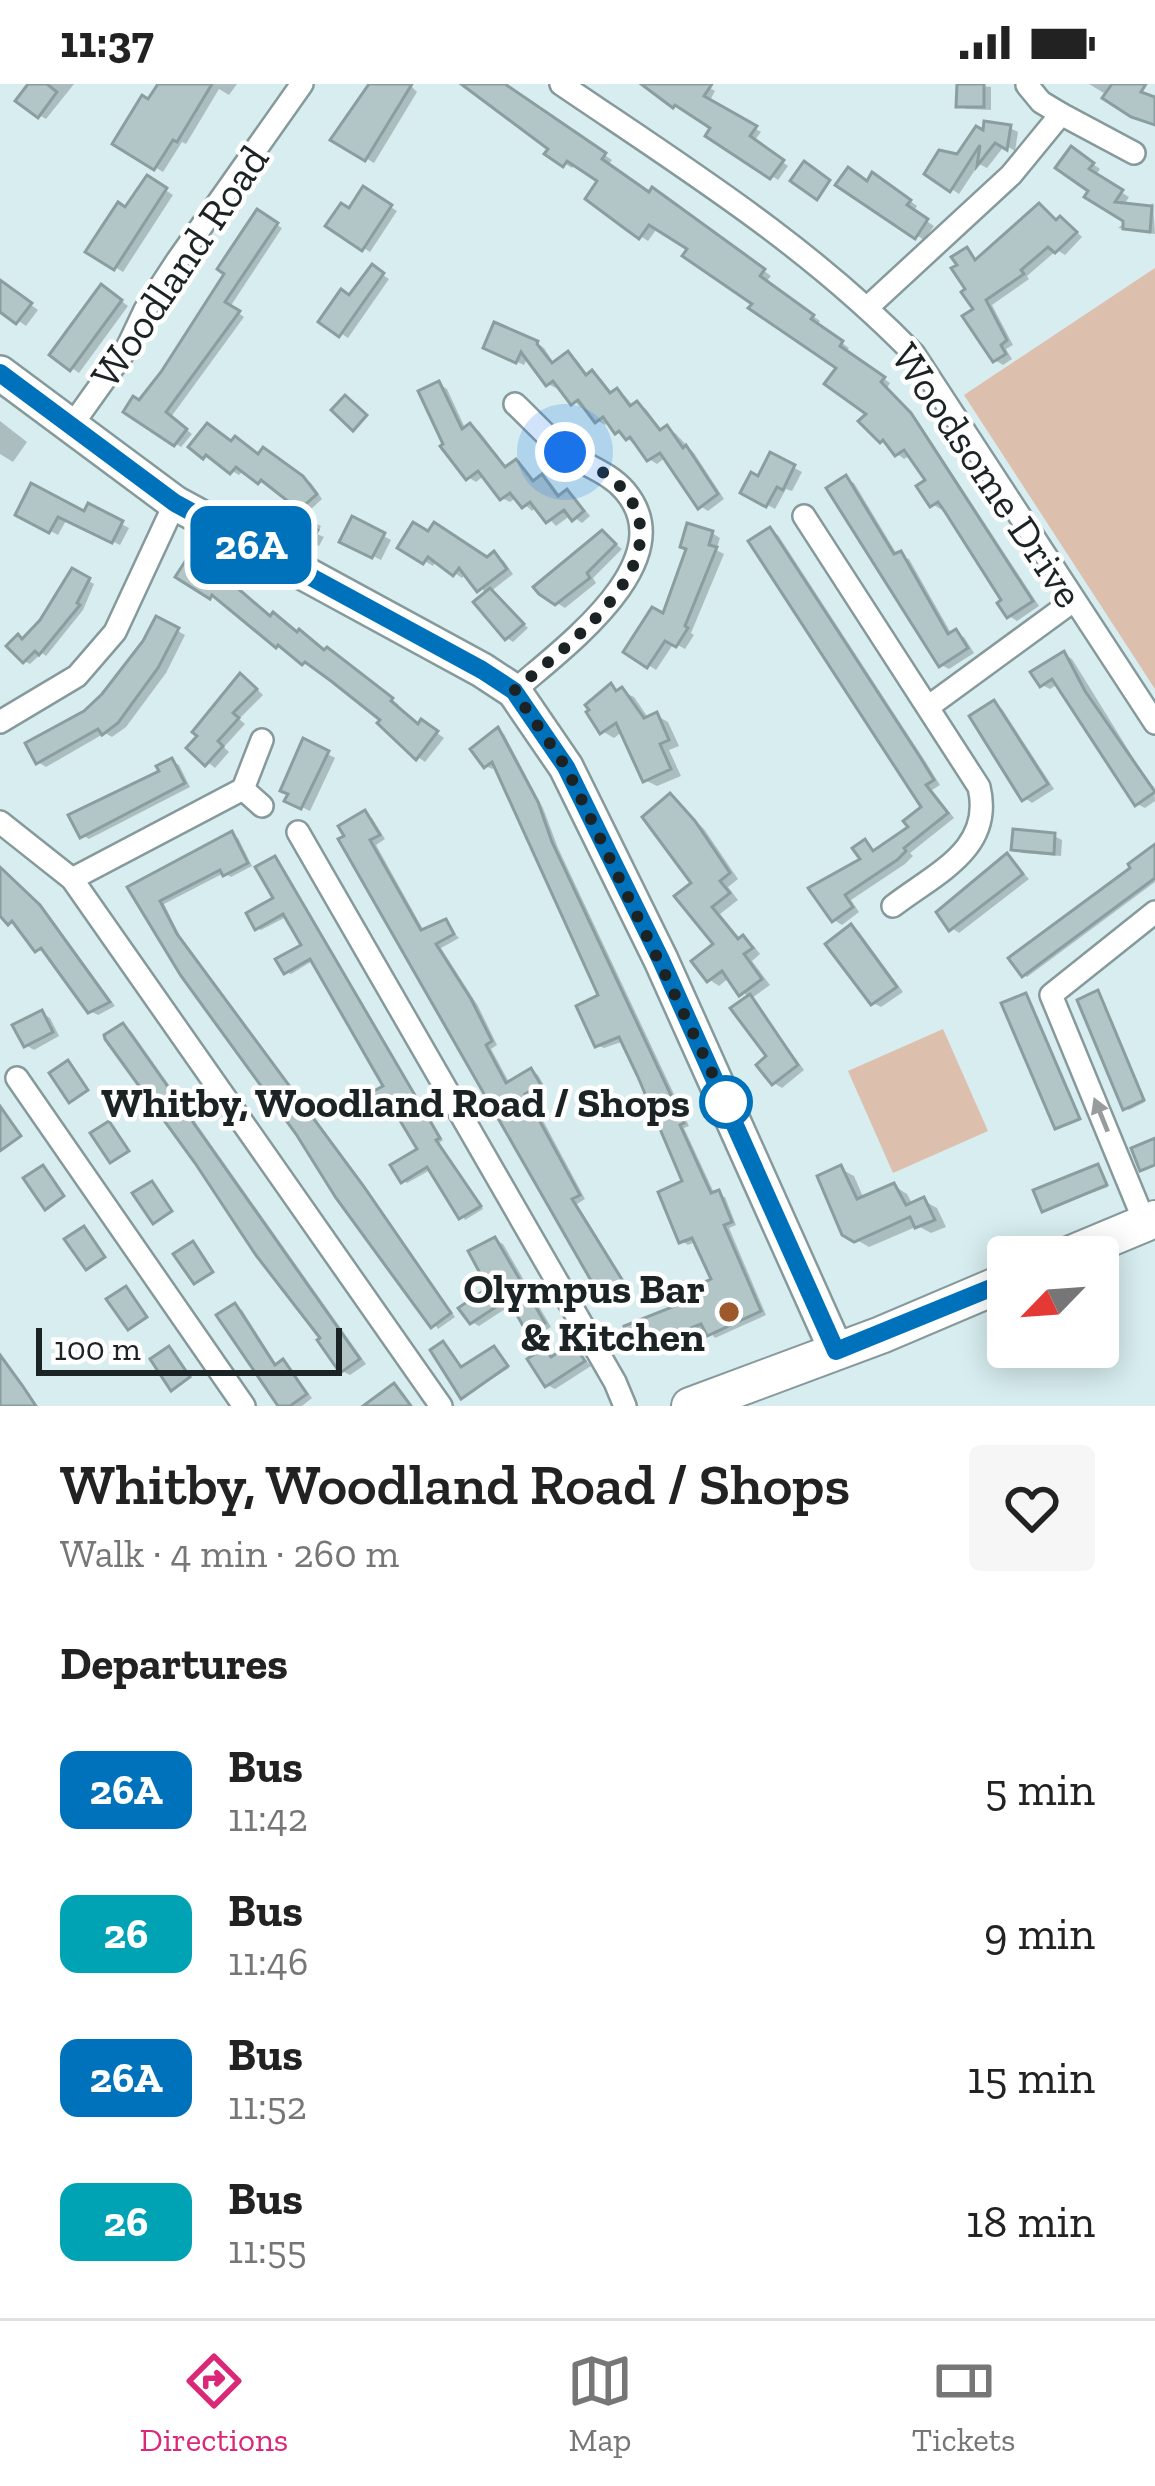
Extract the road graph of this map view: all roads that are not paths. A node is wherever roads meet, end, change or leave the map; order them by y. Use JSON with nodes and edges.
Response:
{"nodes":[{"id":1,"x":302,"y":84,"type":"edge"},
{"id":2,"x":561,"y":84,"type":"edge"},
{"id":3,"x":1027,"y":85,"type":"edge"},
{"id":4,"x":1061,"y":114,"type":"junction"},
{"id":5,"x":1134,"y":153,"type":"dead end"},
{"id":6,"x":868,"y":307,"type":"junction"},
{"id":7,"x":0,"y":373,"type":"edge"},
{"id":8,"x":515,"y":404,"type":"dead end"},
{"id":9,"x":72,"y":425,"type":"junction"},
{"id":10,"x":175,"y":503,"type":"junction"},
{"id":11,"x":804,"y":516,"type":"dead end"},
{"id":12,"x":1073,"y":601,"type":"junction"},
{"id":13,"x":514,"y":691,"type":"junction"},
{"id":14,"x":928,"y":706,"type":"junction"},
{"id":15,"x":5,"y":712,"type":"edge"},
{"id":16,"x":1155,"y":723,"type":"edge"},
{"id":17,"x":262,"y":740,"type":"dead end"},
{"id":18,"x":243,"y":789,"type":"junction"},
{"id":19,"x":262,"y":806,"type":"dead end"},
{"id":20,"x":0,"y":823,"type":"edge"},
{"id":21,"x":298,"y":832,"type":"dead end"},
{"id":22,"x":72,"y":879,"type":"junction"},
{"id":23,"x":893,"y":906,"type":"dead end"},
{"id":24,"x":1155,"y":912,"type":"edge"},
{"id":25,"x":17,"y":1078,"type":"dead end"},
{"id":26,"x":1150,"y":1221,"type":"edge"},
{"id":27,"x":1114,"y":1236,"type":"edge"},
{"id":28,"x":987,"y":1290,"type":"edge"},
{"id":29,"x":836,"y":1351,"type":"junction"},
{"id":30,"x":244,"y":1406,"type":"edge"},
{"id":31,"x":441,"y":1406,"type":"edge"},
{"id":32,"x":625,"y":1406,"type":"edge"},
{"id":33,"x":690,"y":1406,"type":"edge"}],
"edges":[{"from":1,"to":9,"type":"street","name":"Woodland Road"},
{"from":2,"to":6,"type":"street","name":"Woodsome Drive"},
{"from":3,"to":4,"type":"street"},
{"from":4,"to":5,"type":"street"},
{"from":4,"to":6,"type":"street"},
{"from":6,"to":12,"type":"street","name":"Woodsome Drive"},
{"from":7,"to":9,"type":"street"},
{"from":8,"to":13,"type":"street"},
{"from":9,"to":10,"type":"street","name":"Woodland Road"},
{"from":10,"to":13,"type":"street","name":"Woodland Road"},
{"from":10,"to":15,"type":"street"},
{"from":11,"to":14,"type":"street"},
{"from":12,"to":14,"type":"street"},
{"from":12,"to":16,"type":"street","name":"Woodsome Drive"},
{"from":13,"to":29,"type":"street","name":"Woodland Road"},
{"from":14,"to":23,"type":"street"},
{"from":17,"to":18,"type":"street"},
{"from":18,"to":19,"type":"street"},
{"from":18,"to":22,"type":"street"},
{"from":20,"to":22,"type":"street"},
{"from":21,"to":32,"type":"street"},
{"from":22,"to":31,"type":"street"},
{"from":26,"to":24,"type":"street","one_way":true},
{"from":25,"to":30,"type":"street"},
{"from":26,"to":27,"type":"main road"},
{"from":28,"to":29,"type":"main road"},
{"from":29,"to":33,"type":"main road"}]}
